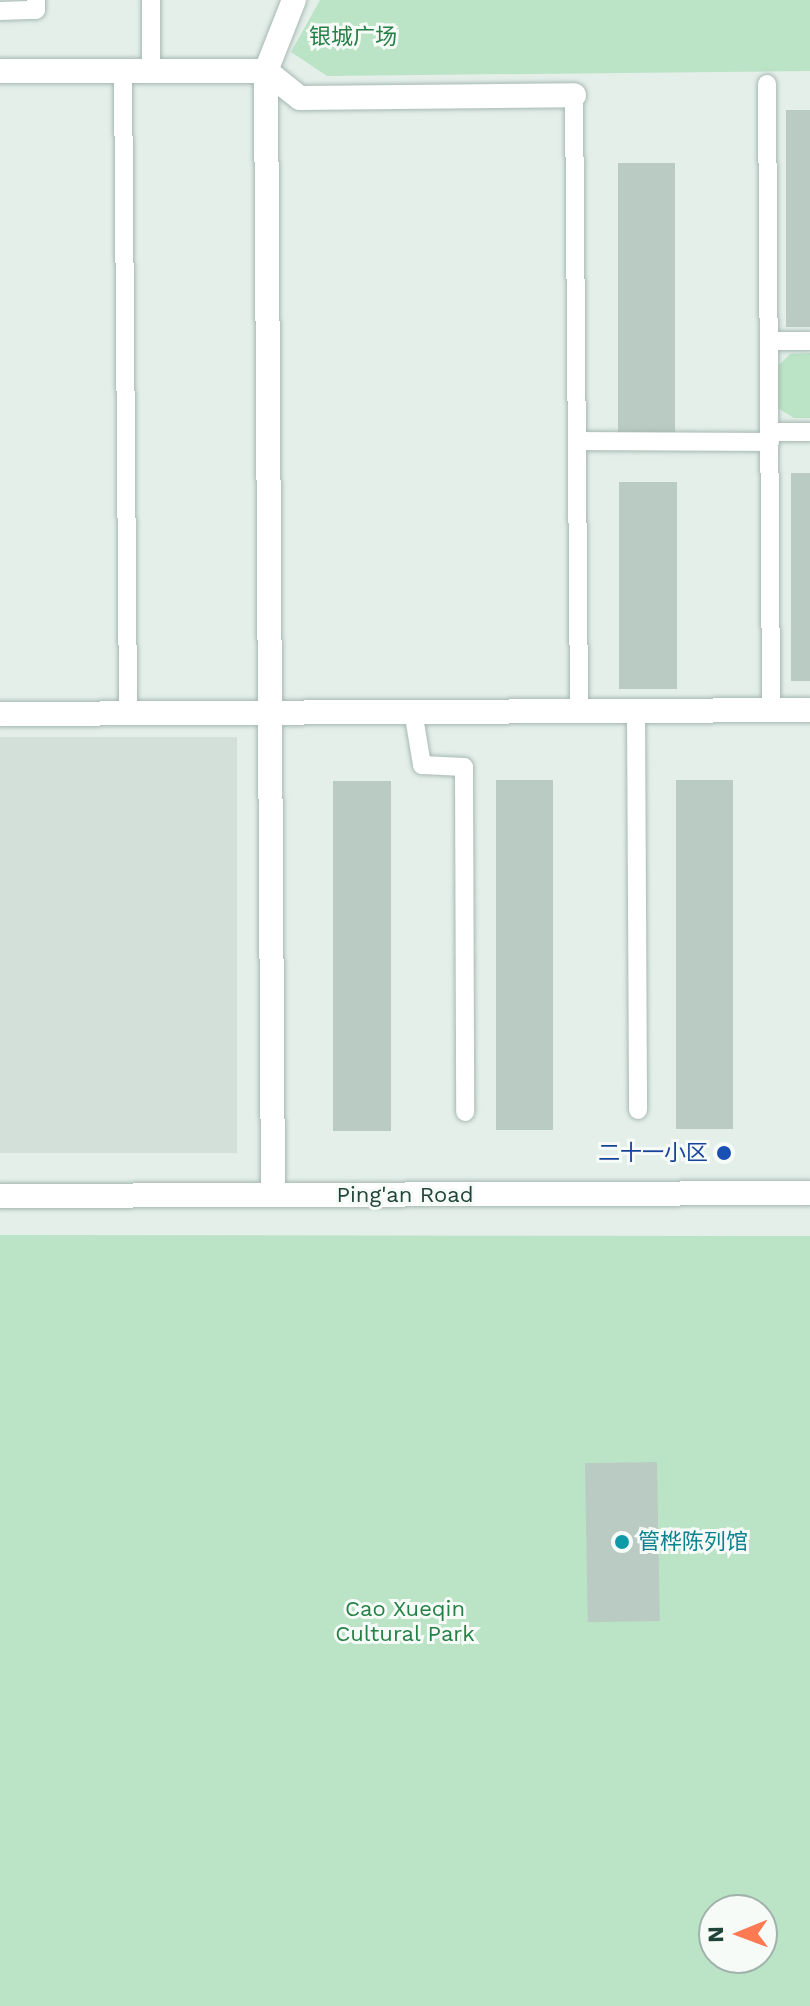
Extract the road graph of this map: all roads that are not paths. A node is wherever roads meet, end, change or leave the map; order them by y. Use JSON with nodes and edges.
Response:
{"nodes":[{"id":1,"x":36,"y":0,"type":"edge"},
{"id":2,"x":151,"y":0,"type":"edge"},
{"id":3,"x":294,"y":0,"type":"edge"},
{"id":4,"x":0,"y":11,"type":"edge"},
{"id":5,"x":0,"y":71,"type":"edge"},
{"id":6,"x":123,"y":71,"type":"junction"},
{"id":7,"x":151,"y":71,"type":"junction"},
{"id":8,"x":266,"y":71,"type":"junction"},
{"id":9,"x":767,"y":84,"type":"dead end"},
{"id":10,"x":574,"y":95,"type":"joint"},
{"id":11,"x":769,"y":341,"type":"junction"},
{"id":12,"x":810,"y":341,"type":"edge"},
{"id":13,"x":810,"y":432,"type":"edge"},
{"id":14,"x":770,"y":437,"type":"junction"},
{"id":15,"x":577,"y":441,"type":"junction"},
{"id":16,"x":771,"y":710,"type":"junction"},
{"id":17,"x":810,"y":710,"type":"edge"},
{"id":18,"x":413,"y":711,"type":"junction"},
{"id":19,"x":579,"y":711,"type":"junction"},
{"id":20,"x":636,"y":711,"type":"junction"},
{"id":21,"x":128,"y":712,"type":"junction"},
{"id":22,"x":270,"y":712,"type":"junction"},
{"id":23,"x":0,"y":714,"type":"edge"},
{"id":24,"x":638,"y":1110,"type":"dead end"},
{"id":25,"x":465,"y":1112,"type":"dead end"},
{"id":26,"x":810,"y":1193,"type":"edge"},
{"id":27,"x":273,"y":1195,"type":"junction"},
{"id":28,"x":0,"y":1196,"type":"edge"}],
"edges":[{"from":1,"to":4,"type":"lane"},
{"from":2,"to":7,"type":"lane"},
{"from":3,"to":8,"type":"street"},
{"from":5,"to":6,"type":"street"},
{"from":6,"to":7,"type":"street"},
{"from":6,"to":21,"type":"lane"},
{"from":7,"to":8,"type":"street"},
{"from":8,"to":10,"type":"street"},
{"from":8,"to":22,"type":"street"},
{"from":9,"to":11,"type":"lane"},
{"from":10,"to":15,"type":"lane"},
{"from":11,"to":12,"type":"lane"},
{"from":11,"to":14,"type":"lane"},
{"from":13,"to":14,"type":"lane"},
{"from":14,"to":15,"type":"lane"},
{"from":14,"to":16,"type":"lane"},
{"from":15,"to":19,"type":"lane"},
{"from":16,"to":17,"type":"street"},
{"from":16,"to":20,"type":"street"},
{"from":18,"to":19,"type":"street"},
{"from":18,"to":22,"type":"street"},
{"from":18,"to":25,"type":"lane"},
{"from":19,"to":20,"type":"street"},
{"from":20,"to":24,"type":"lane"},
{"from":21,"to":22,"type":"street"},
{"from":21,"to":23,"type":"street"},
{"from":22,"to":27,"type":"street"},
{"from":26,"to":27,"type":"street","name":"Ping'an Road"},
{"from":27,"to":28,"type":"street","name":"Ping'an Road"}]}
